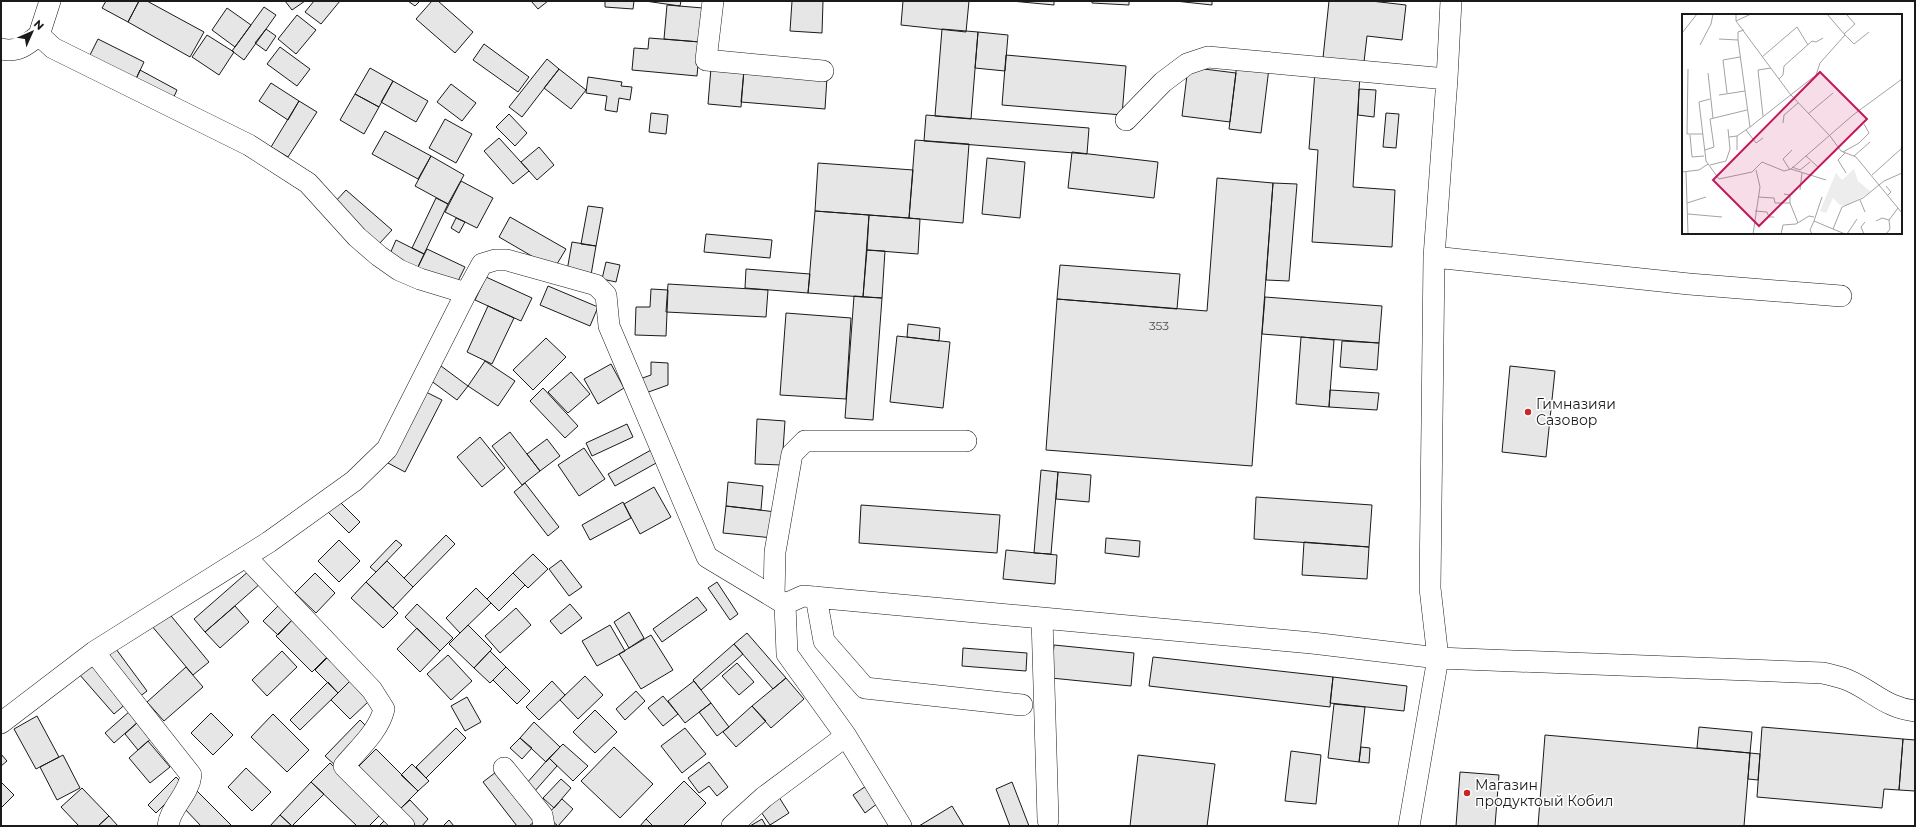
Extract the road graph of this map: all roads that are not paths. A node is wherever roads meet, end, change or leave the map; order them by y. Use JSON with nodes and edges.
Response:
{"nodes":[{"id":1,"x":50,"y":1,"type":"edge"},
{"id":2,"x":713,"y":1,"type":"edge"},
{"id":3,"x":1451,"y":1,"type":"edge"},
{"id":4,"x":39,"y":35,"type":"junction"},
{"id":5,"x":1,"y":49,"type":"edge"},
{"id":6,"x":823,"y":71,"type":"dead end"},
{"id":7,"x":1447,"y":79,"type":"junction"},
{"id":8,"x":1126,"y":120,"type":"dead end"},
{"id":9,"x":1434,"y":257,"type":"junction"},
{"id":10,"x":466,"y":293,"type":"junction"},
{"id":11,"x":1841,"y":296,"type":"dead end"},
{"id":12,"x":966,"y":442,"type":"dead end"},
{"id":13,"x":246,"y":557,"type":"junction"},
{"id":14,"x":816,"y":597,"type":"junction"},
{"id":15,"x":780,"y":600,"type":"junction"},
{"id":16,"x":1042,"y":618,"type":"junction"},
{"id":17,"x":94,"y":652,"type":"junction"},
{"id":18,"x":1438,"y":658,"type":"junction"},
{"id":19,"x":1022,"y":705,"type":"dead end"},
{"id":20,"x":1915,"y":711,"type":"edge"},
{"id":21,"x":1,"y":723,"type":"edge"},
{"id":22,"x":846,"y":736,"type":"junction"},
{"id":23,"x":504,"y":768,"type":"dead end"},
{"id":24,"x":1048,"y":820,"type":"dead end"},
{"id":25,"x":168,"y":826,"type":"edge"},
{"id":26,"x":404,"y":826,"type":"edge"},
{"id":27,"x":544,"y":826,"type":"edge"},
{"id":28,"x":732,"y":826,"type":"edge"},
{"id":29,"x":901,"y":826,"type":"edge"},
{"id":30,"x":1409,"y":826,"type":"edge"}],
"edges":[{"from":1,"to":4,"type":"street"},
{"from":2,"to":6,"type":"street"},
{"from":3,"to":7,"type":"street"},
{"from":4,"to":5,"type":"street"},
{"from":4,"to":10,"type":"street"},
{"from":7,"to":8,"type":"street"},
{"from":7,"to":9,"type":"street"},
{"from":9,"to":11,"type":"street"},
{"from":9,"to":18,"type":"street"},
{"from":10,"to":13,"type":"street"},
{"from":10,"to":15,"type":"street"},
{"from":12,"to":15,"type":"street"},
{"from":13,"to":17,"type":"street"},
{"from":13,"to":26,"type":"street"},
{"from":14,"to":15,"type":"street"},
{"from":14,"to":16,"type":"street"},
{"from":14,"to":19,"type":"street"},
{"from":15,"to":22,"type":"street"},
{"from":16,"to":18,"type":"street"},
{"from":16,"to":24,"type":"street"},
{"from":17,"to":21,"type":"street"},
{"from":17,"to":25,"type":"street"},
{"from":18,"to":20,"type":"street"},
{"from":18,"to":30,"type":"street"},
{"from":22,"to":28,"type":"street"},
{"from":22,"to":29,"type":"street"},
{"from":23,"to":27,"type":"street"}]}
